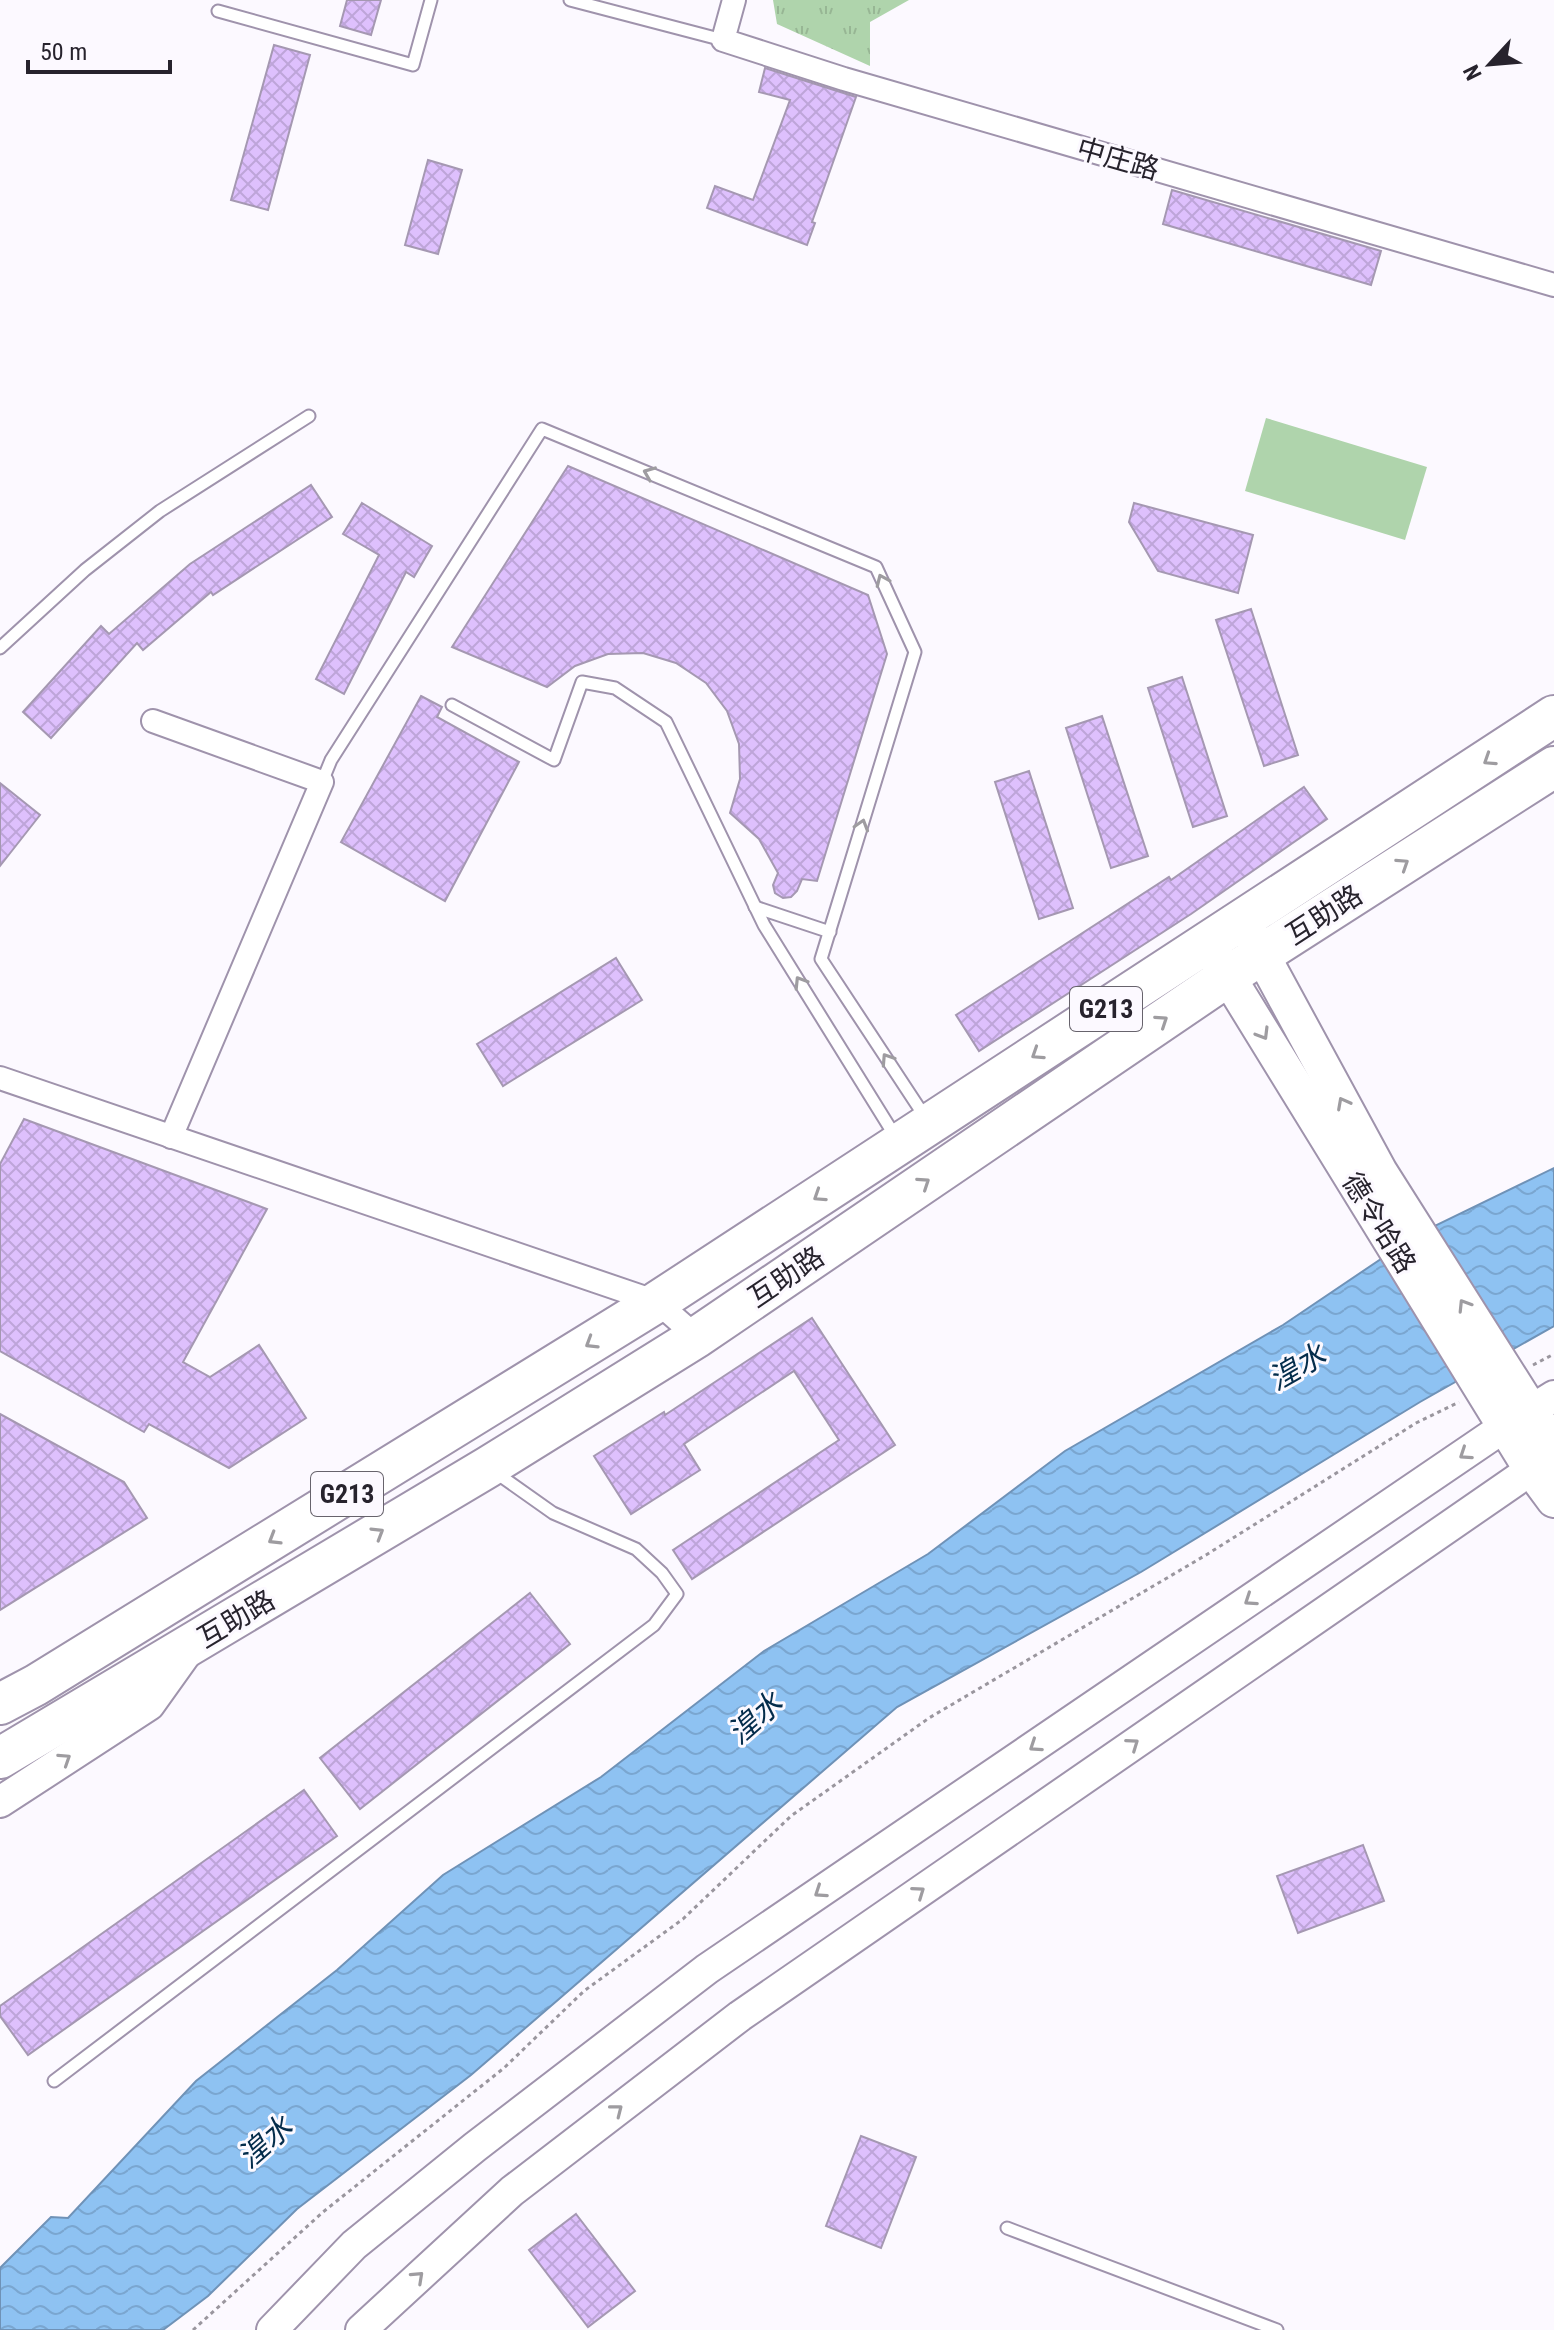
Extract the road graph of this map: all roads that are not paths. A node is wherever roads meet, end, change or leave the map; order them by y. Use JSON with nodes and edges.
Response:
{"nodes":[{"id":1,"x":431,"y":0,"type":"edge"},
{"id":2,"x":570,"y":0,"type":"edge"},
{"id":3,"x":734,"y":0,"type":"edge"},
{"id":4,"x":218,"y":11,"type":"dead end"},
{"id":5,"x":723,"y":40,"type":"junction"},
{"id":6,"x":1554,"y":285,"type":"edge"},
{"id":7,"x":309,"y":416,"type":"dead end"},
{"id":8,"x":0,"y":648,"type":"edge"},
{"id":9,"x":452,"y":705,"type":"dead end"},
{"id":10,"x":1554,"y":716,"type":"edge"},
{"id":11,"x":153,"y":721,"type":"dead end"},
{"id":12,"x":1554,"y":767,"type":"edge"},
{"id":13,"x":322,"y":782,"type":"junction"},
{"id":14,"x":755,"y":907,"type":"junction"},
{"id":15,"x":1242,"y":921,"type":"junction"},
{"id":16,"x":830,"y":932,"type":"junction"},
{"id":17,"x":1207,"y":943,"type":"junction"},
{"id":18,"x":1263,"y":954,"type":"junction"},
{"id":19,"x":1228,"y":976,"type":"junction"},
{"id":20,"x":0,"y":1078,"type":"edge"},
{"id":21,"x":915,"y":1134,"type":"junction"},
{"id":22,"x":171,"y":1137,"type":"junction"},
{"id":23,"x":1369,"y":1180,"type":"junction"},
{"id":24,"x":657,"y":1302,"type":"junction"},
{"id":25,"x":697,"y":1337,"type":"junction"},
{"id":26,"x":1531,"y":1411,"type":"edge"},
{"id":27,"x":1546,"y":1457,"type":"edge"},
{"id":28,"x":488,"y":1467,"type":"junction"},
{"id":29,"x":1554,"y":1500,"type":"edge"},
{"id":30,"x":192,"y":1646,"type":"junction"},
{"id":31,"x":18,"y":1685,"type":"edge"},
{"id":32,"x":0,"y":1704,"type":"edge"},
{"id":33,"x":0,"y":1758,"type":"edge"},
{"id":34,"x":0,"y":1802,"type":"edge"},
{"id":35,"x":54,"y":2081,"type":"dead end"},
{"id":36,"x":1007,"y":2228,"type":"dead end"},
{"id":37,"x":272,"y":2330,"type":"edge"},
{"id":38,"x":361,"y":2330,"type":"edge"},
{"id":39,"x":1277,"y":2330,"type":"edge"}],
"edges":[{"from":1,"to":4,"type":"lane"},
{"from":2,"to":5,"type":"lane"},
{"from":3,"to":5,"type":"street"},
{"from":5,"to":6,"type":"street","name":"中庄路"},
{"from":7,"to":8,"type":"lane"},
{"from":9,"to":14,"type":"lane"},
{"from":10,"to":15,"type":"highway","name":"互助路","number":"G213","one_way":true},
{"from":11,"to":13,"type":"street"},
{"from":18,"to":12,"type":"highway","name":"互助路","number":"G213","one_way":true},
{"from":16,"to":13,"type":"lane","one_way":true},
{"from":13,"to":22,"type":"street"},
{"from":14,"to":16,"type":"lane"},
{"from":21,"to":14,"type":"lane","one_way":true},
{"from":15,"to":17,"type":"highway","name":"互助路","number":"G213"},
{"from":15,"to":18,"type":"main road","name":"德令哈路"},
{"from":21,"to":16,"type":"lane","one_way":true},
{"from":17,"to":19,"type":"main road","name":"德令哈路"},
{"from":17,"to":21,"type":"highway","name":"互助路","number":"G213","one_way":true},
{"from":18,"to":19,"type":"highway","name":"互助路","number":"G213"},
{"from":23,"to":18,"type":"main road","name":"德令哈路","one_way":true},
{"from":19,"to":23,"type":"main road","name":"德令哈路","one_way":true},
{"from":25,"to":19,"type":"highway","name":"互助路","number":"G213","one_way":true},
{"from":20,"to":22,"type":"street"},
{"from":21,"to":24,"type":"highway","name":"互助路","number":"G213","one_way":true},
{"from":22,"to":24,"type":"street"},
{"from":23,"to":26,"type":"main road","name":"德令哈路"},
{"from":24,"to":25,"type":"street"},
{"from":24,"to":31,"type":"highway","name":"互助路","number":"G213","one_way":true},
{"from":25,"to":28,"type":"highway","name":"互助路","number":"G213"},
{"from":26,"to":27,"type":"main road","name":"德令哈路"},
{"from":26,"to":37,"type":"main road","one_way":true},
{"from":27,"to":29,"type":"main road","name":"德令哈路"},
{"from":38,"to":27,"type":"main road","one_way":true},
{"from":30,"to":28,"type":"highway","name":"互助路","number":"G213","one_way":true},
{"from":28,"to":35,"type":"lane"},
{"from":30,"to":33,"type":"highway","name":"互助路","number":"G213"},
{"from":34,"to":30,"type":"main road","one_way":true},
{"from":31,"to":32,"type":"highway","name":"互助路","number":"G213"},
{"from":36,"to":39,"type":"lane"}]}
